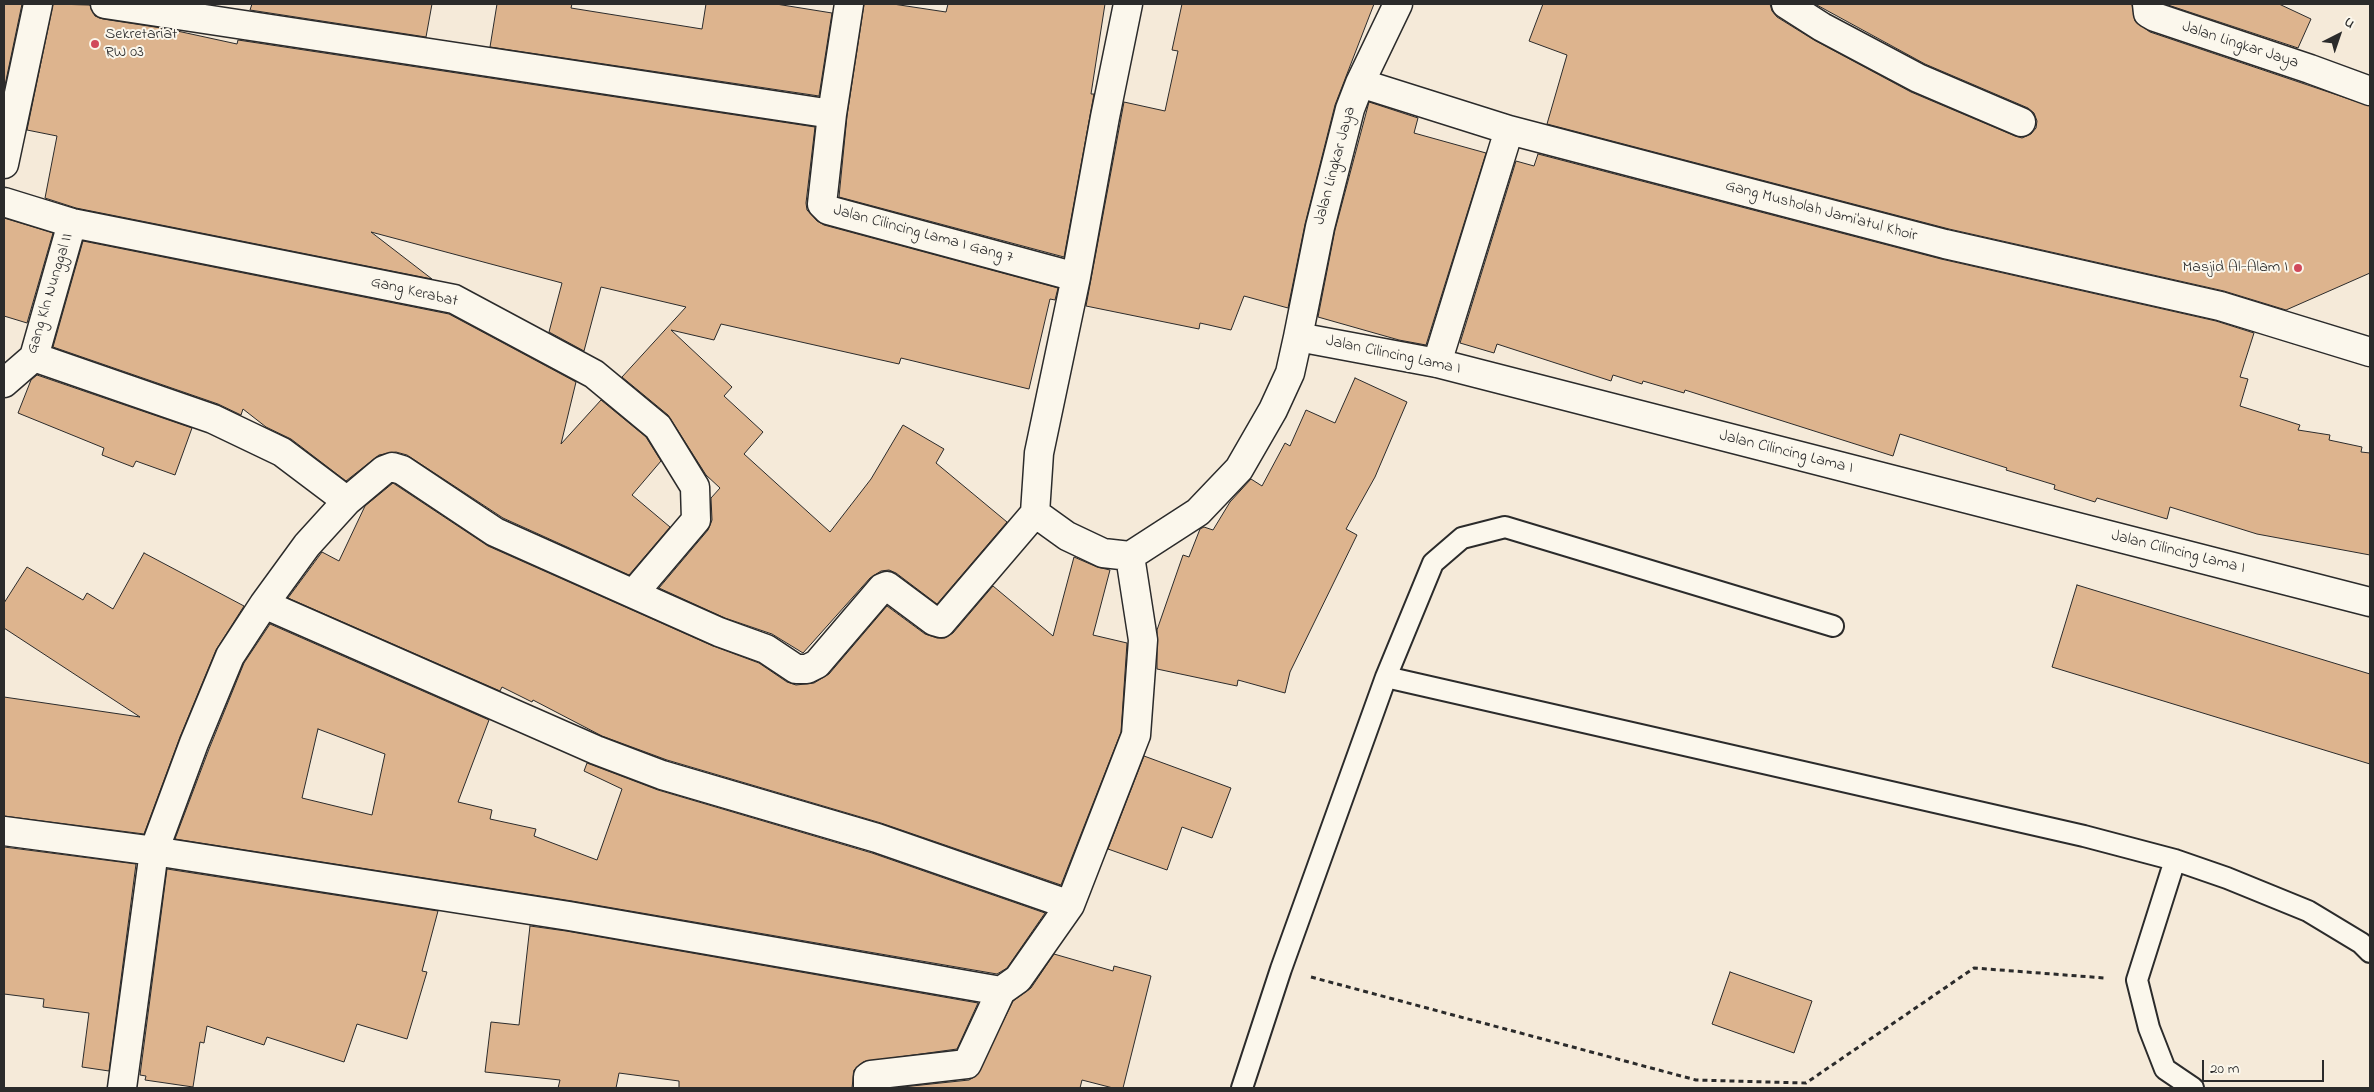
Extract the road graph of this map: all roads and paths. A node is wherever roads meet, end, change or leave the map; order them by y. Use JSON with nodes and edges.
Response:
{"nodes":[{"id":1,"x":38,"y":4,"type":"edge"},
{"id":2,"x":105,"y":4,"type":"edge"},
{"id":3,"x":849,"y":4,"type":"edge"},
{"id":4,"x":1128,"y":4,"type":"edge"},
{"id":5,"x":1398,"y":4,"type":"edge"},
{"id":6,"x":1786,"y":4,"type":"edge"},
{"id":7,"x":2147,"y":4,"type":"edge"},
{"id":8,"x":239,"y":14,"type":"edge"},
{"id":9,"x":1360,"y":83,"type":"junction"},
{"id":10,"x":2370,"y":91,"type":"edge"},
{"id":11,"x":832,"y":114,"type":"junction"},
{"id":12,"x":2021,"y":122,"type":"dead end"},
{"id":13,"x":1509,"y":130,"type":"junction"},
{"id":14,"x":4,"y":164,"type":"edge"},
{"id":15,"x":4,"y":202,"type":"edge"},
{"id":16,"x":72,"y":223,"type":"junction"},
{"id":17,"x":1076,"y":277,"type":"junction"},
{"id":18,"x":1298,"y":337,"type":"junction"},
{"id":19,"x":2370,"y":352,"type":"edge"},
{"id":20,"x":34,"y":358,"type":"junction"},
{"id":21,"x":1437,"y":363,"type":"junction"},
{"id":22,"x":4,"y":382,"type":"edge"},
{"id":23,"x":347,"y":501,"type":"junction"},
{"id":24,"x":1035,"y":513,"type":"junction"},
{"id":25,"x":1130,"y":556,"type":"junction"},
{"id":26,"x":634,"y":593,"type":"junction"},
{"id":27,"x":2370,"y":602,"type":"edge"},
{"id":28,"x":264,"y":604,"type":"junction"},
{"id":29,"x":1833,"y":626,"type":"dead end"},
{"id":30,"x":1386,"y":676,"type":"junction"},
{"id":31,"x":4,"y":831,"type":"edge"},
{"id":32,"x":154,"y":851,"type":"junction"},
{"id":33,"x":2175,"y":860,"type":"junction"},
{"id":34,"x":1070,"y":905,"type":"junction"},
{"id":35,"x":2370,"y":952,"type":"edge"},
{"id":36,"x":1281,"y":970,"type":"junction"},
{"id":37,"x":2137,"y":980,"type":"junction"},
{"id":38,"x":1001,"y":991,"type":"junction"},
{"id":39,"x":122,"y":1088,"type":"edge"},
{"id":40,"x":868,"y":1088,"type":"edge"},
{"id":41,"x":1242,"y":1088,"type":"edge"},
{"id":42,"x":2194,"y":1088,"type":"edge"}],
"edges":[{"from":1,"to":14,"type":"street"},
{"from":2,"to":8,"type":"street"},
{"from":3,"to":11,"type":"street","name":"Jalan Cilincing Lama I Gang 7"},
{"from":4,"to":17,"type":"street"},
{"from":5,"to":9,"type":"street","name":"Jalan Lingkar Jaya"},
{"from":6,"to":12,"type":"street"},
{"from":7,"to":10,"type":"street","name":"Jalan Lingkar Jaya"},
{"from":8,"to":11,"type":"street"},
{"from":9,"to":13,"type":"street","name":"Gang Musholah Jami'atul Khoir"},
{"from":9,"to":18,"type":"street","name":"Jalan Lingkar Jaya"},
{"from":11,"to":17,"type":"street","name":"Jalan Cilincing Lama I Gang 7"},
{"from":13,"to":19,"type":"street","name":"Gang Musholah Jami'atul Khoir"},
{"from":13,"to":21,"type":"street"},
{"from":15,"to":16,"type":"street","name":"Gang Kerabat"},
{"from":16,"to":20,"type":"street","name":"Gang Kln Nunggal II"},
{"from":16,"to":26,"type":"street","name":"Gang Kerabat"},
{"from":17,"to":24,"type":"street"},
{"from":18,"to":21,"type":"street","name":"Jalan Cilincing Lama I"},
{"from":18,"to":25,"type":"street"},
{"from":20,"to":22,"type":"street","name":"Gang Kln Nunggal II"},
{"from":20,"to":23,"type":"street"},
{"from":21,"to":27,"type":"street","name":"Jalan Cilincing Lama I"},
{"from":23,"to":26,"type":"street"},
{"from":23,"to":28,"type":"street"},
{"from":24,"to":25,"type":"street"},
{"from":24,"to":26,"type":"street"},
{"from":25,"to":34,"type":"street"},
{"from":28,"to":32,"type":"street"},
{"from":28,"to":34,"type":"street"},
{"from":29,"to":30,"type":"lane"},
{"from":30,"to":33,"type":"lane"},
{"from":30,"to":36,"type":"lane"},
{"from":31,"to":32,"type":"street"},
{"from":32,"to":38,"type":"street"},
{"from":32,"to":39,"type":"street"},
{"from":33,"to":35,"type":"lane"},
{"from":33,"to":37,"type":"lane"},
{"from":34,"to":38,"type":"street"},
{"from":36,"to":37,"type":"path"},
{"from":36,"to":41,"type":"lane"},
{"from":37,"to":42,"type":"lane"},
{"from":38,"to":40,"type":"street"}]}
